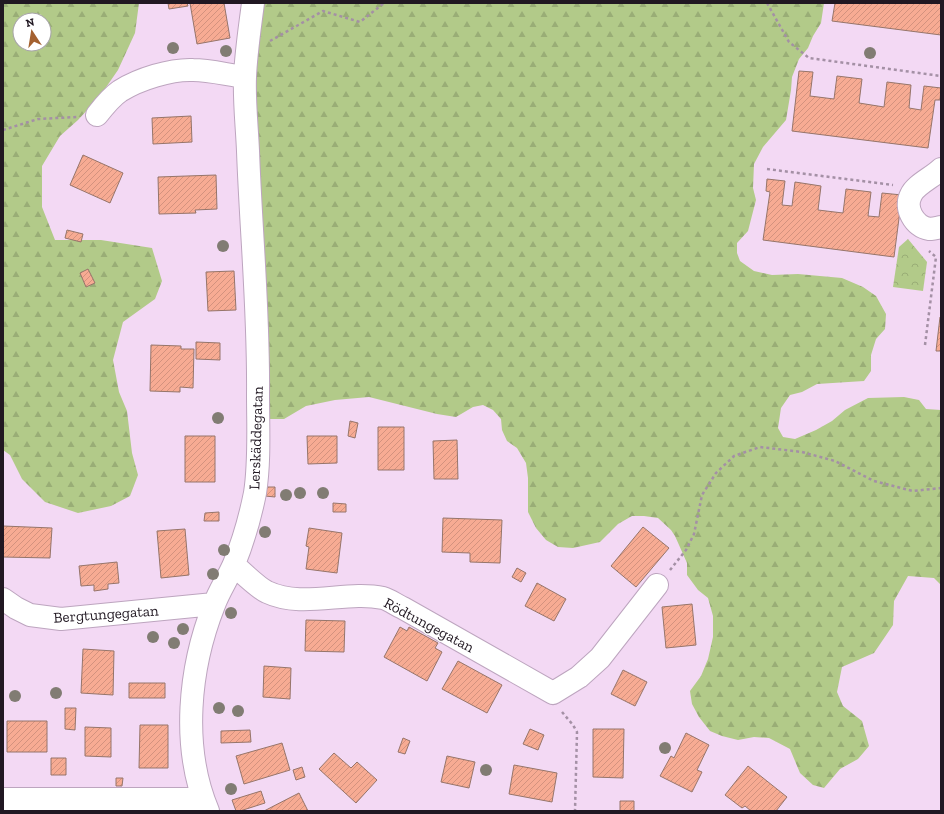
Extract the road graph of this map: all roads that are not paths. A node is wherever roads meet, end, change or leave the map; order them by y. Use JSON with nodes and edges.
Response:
{"nodes":[{"id":1,"x":253,"y":3,"type":"edge"},
{"id":2,"x":245,"y":78,"type":"junction"},
{"id":3,"x":97,"y":115,"type":"road end"},
{"id":4,"x":941,"y":169,"type":"edge"},
{"id":5,"x":941,"y":227,"type":"edge"},
{"id":6,"x":234,"y":565,"type":"junction"},
{"id":7,"x":657,"y":586,"type":"road end"},
{"id":8,"x":3,"y":599,"type":"edge"},
{"id":9,"x":214,"y":604,"type":"junction"},
{"id":10,"x":3,"y":798,"type":"edge"},
{"id":11,"x":205,"y":805,"type":"edge"}],
"edges":[{"from":1,"to":2,"type":"street","name":"Lerskäddegatan"},
{"from":2,"to":3,"type":"street"},
{"from":2,"to":6,"type":"street","name":"Lerskäddegatan"},
{"from":4,"to":5,"type":"street"},
{"from":6,"to":7,"type":"street","name":"Rödtungegatan"},
{"from":6,"to":9,"type":"street","name":"Lerskäddegatan"},
{"from":8,"to":9,"type":"street","name":"Bergtungegatan"},
{"from":9,"to":11,"type":"street","name":"Lerskäddegatan"},
{"from":10,"to":11,"type":"street"}]}
